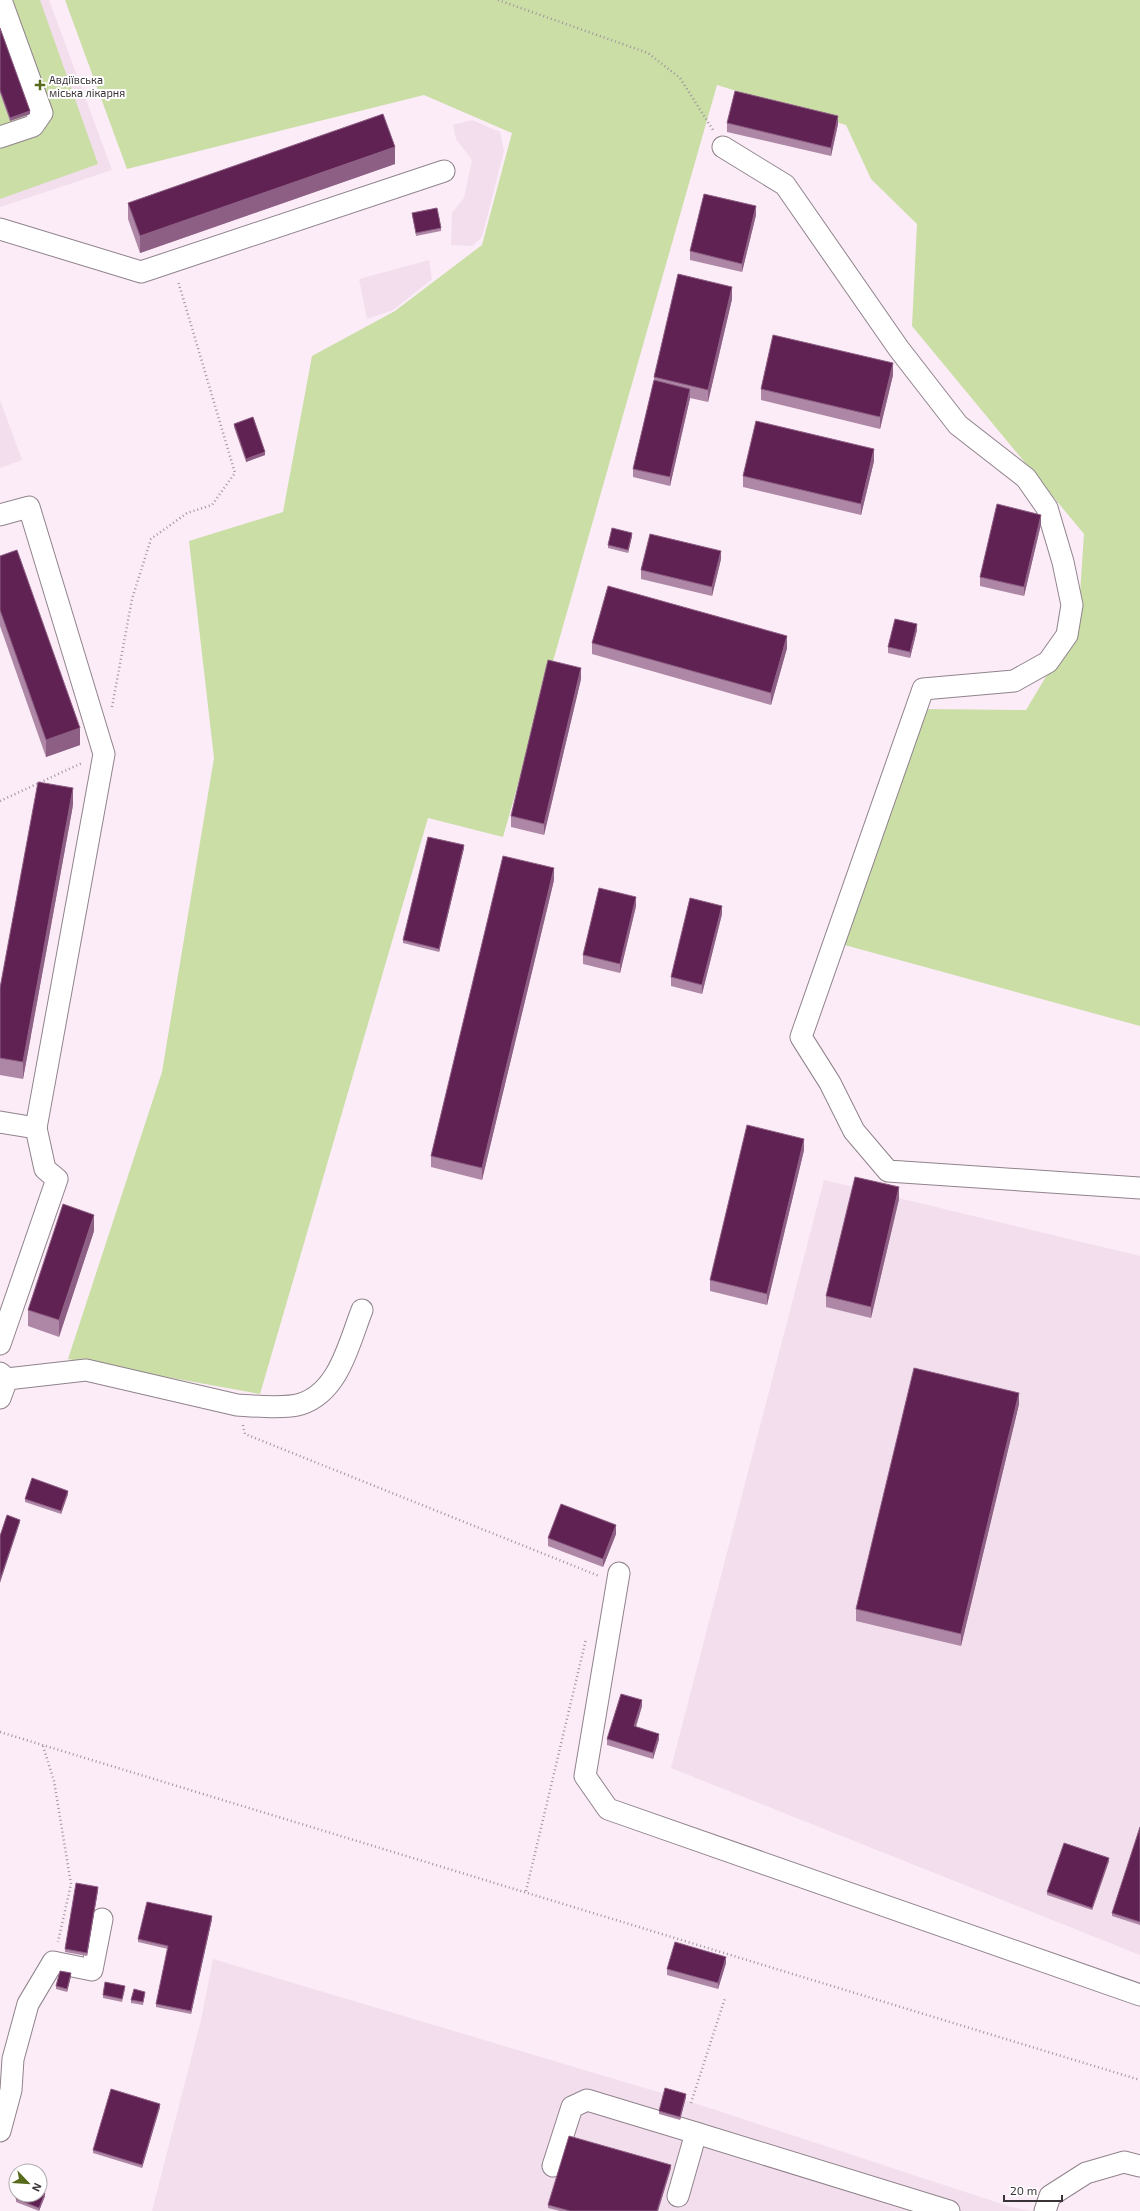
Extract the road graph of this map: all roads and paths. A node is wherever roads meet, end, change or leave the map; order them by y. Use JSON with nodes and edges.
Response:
{"nodes":[{"id":1,"x":2,"y":0,"type":"edge"},
{"id":2,"x":498,"y":0,"type":"edge"},
{"id":3,"x":0,"y":137,"type":"edge"},
{"id":4,"x":724,"y":147,"type":"joint"},
{"id":5,"x":444,"y":171,"type":"dead end"},
{"id":6,"x":0,"y":229,"type":"edge"},
{"id":7,"x":172,"y":262,"type":"junction"},
{"id":8,"x":0,"y":515,"type":"edge"},
{"id":9,"x":111,"y":715,"type":"dead end"},
{"id":10,"x":104,"y":754,"type":"junction"},
{"id":11,"x":0,"y":801,"type":"edge"},
{"id":12,"x":0,"y":1122,"type":"edge"},
{"id":13,"x":36,"y":1128,"type":"junction"},
{"id":14,"x":1140,"y":1188,"type":"edge"},
{"id":15,"x":362,"y":1310,"type":"dead end"},
{"id":16,"x":0,"y":1344,"type":"edge"},
{"id":17,"x":3,"y":1376,"type":"edge"},
{"id":18,"x":0,"y":1398,"type":"edge"},
{"id":19,"x":237,"y":1405,"type":"junction"},
{"id":20,"x":610,"y":1575,"type":"joint"},
{"id":21,"x":586,"y":1638,"type":"dead end"},
{"id":22,"x":0,"y":1732,"type":"edge"},
{"id":23,"x":43,"y":1746,"type":"junction"},
{"id":24,"x":526,"y":1891,"type":"junction"},
{"id":25,"x":102,"y":1919,"type":"dead end"},
{"id":26,"x":53,"y":1962,"type":"junction"},
{"id":27,"x":1140,"y":1995,"type":"edge"},
{"id":28,"x":725,"y":1998,"type":"dead end"},
{"id":29,"x":1140,"y":2080,"type":"edge"},
{"id":30,"x":691,"y":2103,"type":"dead end"},
{"id":31,"x":0,"y":2130,"type":"edge"},
{"id":32,"x":696,"y":2133,"type":"junction"},
{"id":33,"x":553,"y":2166,"type":"dead end"},
{"id":34,"x":1140,"y":2166,"type":"edge"},
{"id":35,"x":678,"y":2196,"type":"dead end"},
{"id":36,"x":949,"y":2211,"type":"edge"},
{"id":37,"x":1045,"y":2211,"type":"edge"}],
"edges":[{"from":1,"to":3,"type":"street"},
{"from":2,"to":4,"type":"path"},
{"from":4,"to":14,"type":"street"},
{"from":5,"to":7,"type":"street"},
{"from":6,"to":7,"type":"street"},
{"from":7,"to":9,"type":"path"},
{"from":8,"to":10,"type":"street"},
{"from":10,"to":11,"type":"path"},
{"from":10,"to":13,"type":"street"},
{"from":12,"to":13,"type":"street"},
{"from":13,"to":16,"type":"street"},
{"from":15,"to":19,"type":"street"},
{"from":17,"to":18,"type":"street"},
{"from":17,"to":19,"type":"street"},
{"from":19,"to":20,"type":"path"},
{"from":20,"to":27,"type":"street"},
{"from":21,"to":24,"type":"path"},
{"from":22,"to":23,"type":"path"},
{"from":23,"to":24,"type":"path"},
{"from":23,"to":26,"type":"path"},
{"from":24,"to":29,"type":"path"},
{"from":25,"to":26,"type":"street"},
{"from":26,"to":31,"type":"street"},
{"from":28,"to":30,"type":"path"},
{"from":32,"to":33,"type":"street"},
{"from":32,"to":35,"type":"street"},
{"from":32,"to":36,"type":"street"},
{"from":34,"to":37,"type":"street"}]}
